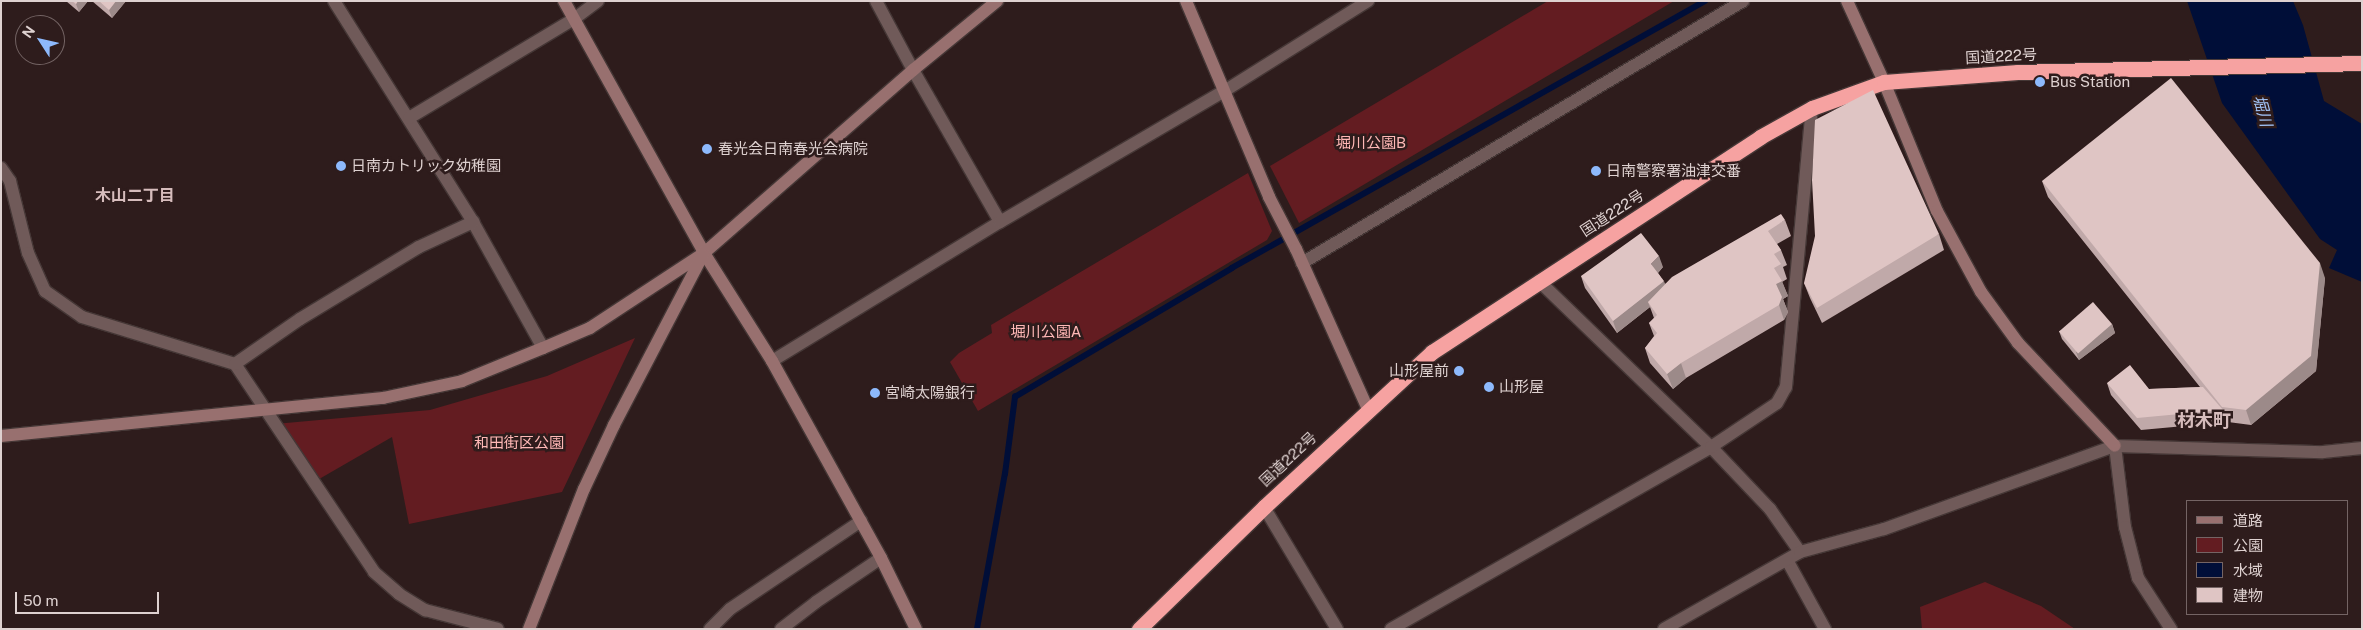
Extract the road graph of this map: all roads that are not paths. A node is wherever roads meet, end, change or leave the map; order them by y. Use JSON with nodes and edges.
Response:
{"nodes":[{"id":1,"x":334,"y":1,"type":"edge"},
{"id":2,"x":564,"y":1,"type":"edge"},
{"id":3,"x":598,"y":1,"type":"edge"},
{"id":4,"x":876,"y":1,"type":"edge"},
{"id":5,"x":997,"y":1,"type":"edge"},
{"id":6,"x":1186,"y":1,"type":"edge"},
{"id":7,"x":1368,"y":1,"type":"edge"},
{"id":8,"x":1743,"y":1,"type":"edge"},
{"id":9,"x":1847,"y":1,"type":"edge"},
{"id":10,"x":574,"y":19,"type":"junction"},
{"id":11,"x":2362,"y":63,"type":"edge"},
{"id":12,"x":912,"y":70,"type":"junction"},
{"id":13,"x":1884,"y":82,"type":"junction"},
{"id":14,"x":1226,"y":90,"type":"junction"},
{"id":15,"x":1812,"y":108,"type":"junction"},
{"id":16,"x":409,"y":118,"type":"junction"},
{"id":17,"x":1,"y":168,"type":"edge"},
{"id":18,"x":473,"y":222,"type":"junction"},
{"id":19,"x":1000,"y":222,"type":"junction"},
{"id":20,"x":704,"y":253,"type":"junction"},
{"id":21,"x":1302,"y":263,"type":"junction"},
{"id":22,"x":1539,"y":281,"type":"junction"},
{"id":23,"x":543,"y":348,"type":"junction"},
{"id":24,"x":772,"y":361,"type":"junction"},
{"id":25,"x":235,"y":364,"type":"junction"},
{"id":26,"x":1368,"y":409,"type":"junction"},
{"id":27,"x":266,"y":411,"type":"junction"},
{"id":28,"x":1,"y":436,"type":"edge"},
{"id":29,"x":2115,"y":446,"type":"junction"},
{"id":30,"x":1711,"y":447,"type":"junction"},
{"id":31,"x":2362,"y":448,"type":"edge"},
{"id":32,"x":1264,"y":507,"type":"junction"},
{"id":33,"x":861,"y":521,"type":"junction"},
{"id":34,"x":1800,"y":552,"type":"junction"},
{"id":35,"x":881,"y":558,"type":"junction"},
{"id":36,"x":1787,"y":560,"type":"junction"},
{"id":37,"x":498,"y":629,"type":"edge"},
{"id":38,"x":529,"y":629,"type":"edge"},
{"id":39,"x":710,"y":629,"type":"edge"},
{"id":40,"x":781,"y":629,"type":"edge"},
{"id":41,"x":916,"y":629,"type":"edge"},
{"id":42,"x":1139,"y":629,"type":"edge"},
{"id":43,"x":1337,"y":629,"type":"edge"},
{"id":44,"x":1391,"y":629,"type":"edge"},
{"id":45,"x":1664,"y":629,"type":"edge"},
{"id":46,"x":1825,"y":629,"type":"edge"},
{"id":47,"x":2171,"y":629,"type":"edge"}],
"edges":[{"from":1,"to":16,"type":"street"},
{"from":2,"to":10,"type":"street"},
{"from":3,"to":10,"type":"street"},
{"from":4,"to":12,"type":"street"},
{"from":5,"to":12,"type":"street"},
{"from":6,"to":14,"type":"street"},
{"from":7,"to":14,"type":"street"},
{"from":8,"to":21,"type":"street"},
{"from":9,"to":13,"type":"street"},
{"from":10,"to":16,"type":"street"},
{"from":10,"to":20,"type":"street"},
{"from":11,"to":13,"type":"highway","name":"国道222号"},
{"from":12,"to":19,"type":"street"},
{"from":12,"to":20,"type":"street"},
{"from":13,"to":15,"type":"highway","name":"国道222号"},
{"from":13,"to":29,"type":"street"},
{"from":14,"to":19,"type":"street"},
{"from":14,"to":21,"type":"street"},
{"from":15,"to":22,"type":"highway","name":"国道222号"},
{"from":15,"to":30,"type":"street"},
{"from":16,"to":18,"type":"street"},
{"from":17,"to":25,"type":"street"},
{"from":18,"to":23,"type":"street"},
{"from":18,"to":25,"type":"street"},
{"from":19,"to":24,"type":"street"},
{"from":20,"to":23,"type":"street"},
{"from":20,"to":24,"type":"street"},
{"from":20,"to":38,"type":"street"},
{"from":21,"to":26,"type":"street"},
{"from":22,"to":26,"type":"highway","name":"国道222号"},
{"from":22,"to":30,"type":"street"},
{"from":23,"to":27,"type":"street"},
{"from":24,"to":33,"type":"street"},
{"from":25,"to":27,"type":"street"},
{"from":26,"to":32,"type":"highway","name":"国道222号"},
{"from":27,"to":28,"type":"street"},
{"from":27,"to":37,"type":"street"},
{"from":29,"to":31,"type":"street"},
{"from":29,"to":34,"type":"street"},
{"from":29,"to":47,"type":"street"},
{"from":30,"to":34,"type":"street"},
{"from":30,"to":44,"type":"street"},
{"from":32,"to":42,"type":"highway","name":"国道222号"},
{"from":32,"to":43,"type":"street"},
{"from":33,"to":35,"type":"street"},
{"from":33,"to":39,"type":"street"},
{"from":34,"to":36,"type":"street"},
{"from":35,"to":40,"type":"street"},
{"from":35,"to":41,"type":"street"},
{"from":36,"to":45,"type":"street"},
{"from":36,"to":46,"type":"street"}]}
